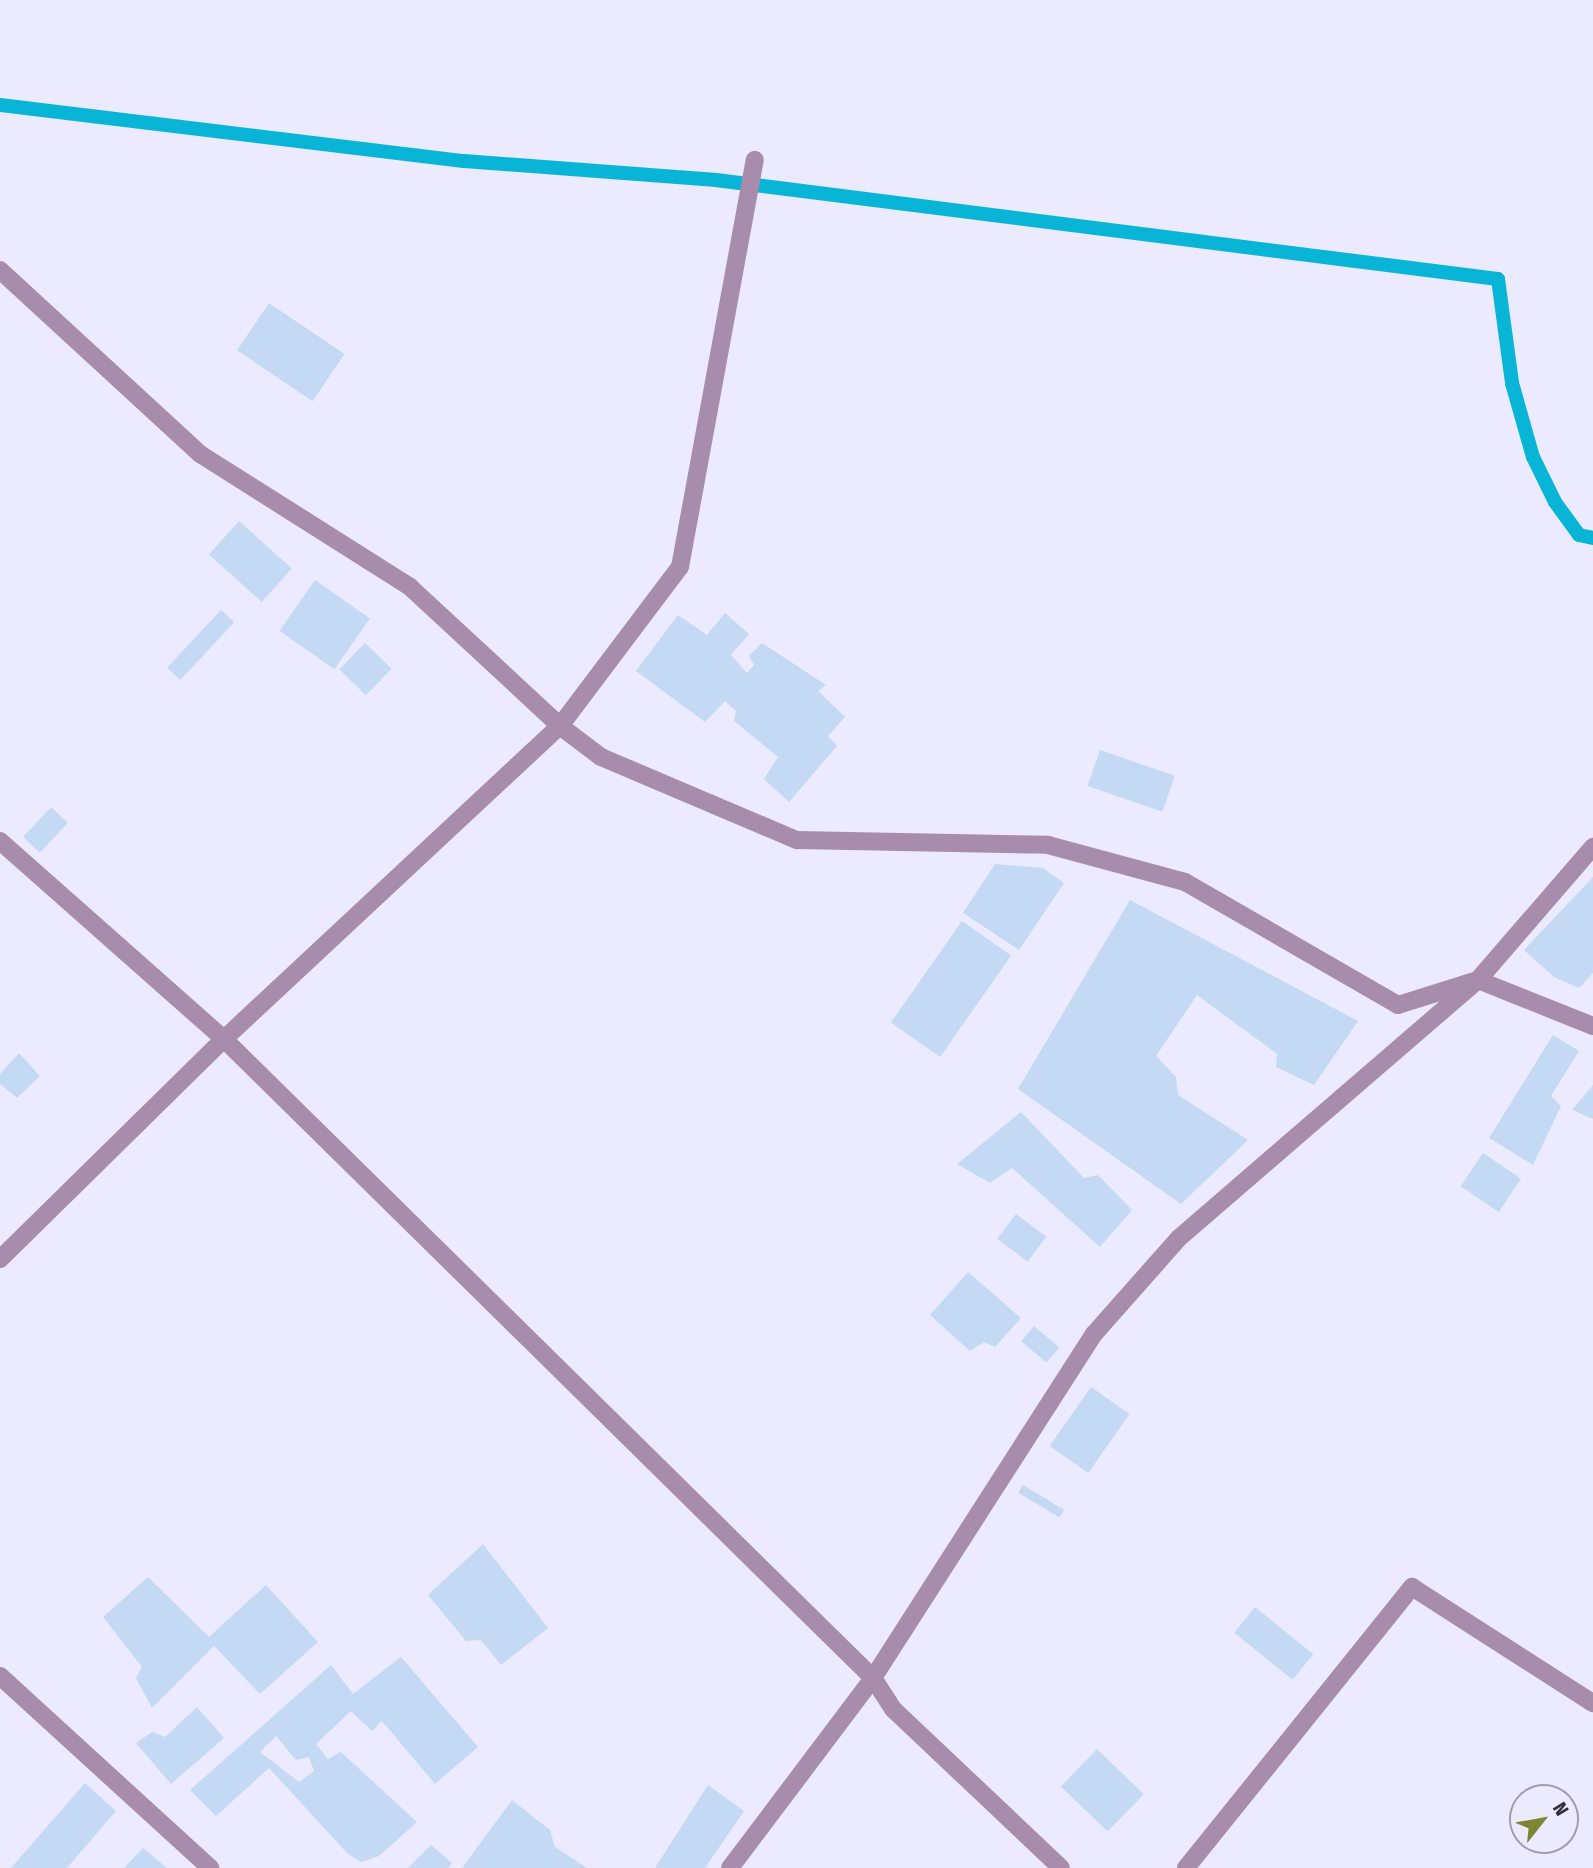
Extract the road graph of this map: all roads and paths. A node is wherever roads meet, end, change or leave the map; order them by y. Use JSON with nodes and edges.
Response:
{"nodes":[{"id":1,"x":755,"y":160,"type":"dead end"},
{"id":2,"x":0,"y":270,"type":"edge"},
{"id":3,"x":559,"y":726,"type":"junction"},
{"id":4,"x":0,"y":841,"type":"edge"},
{"id":5,"x":1593,"y":847,"type":"edge"},
{"id":6,"x":1478,"y":980,"type":"junction"},
{"id":7,"x":1593,"y":1026,"type":"edge"},
{"id":8,"x":224,"y":1039,"type":"junction"},
{"id":9,"x":0,"y":1259,"type":"edge"},
{"id":10,"x":0,"y":1676,"type":"edge"},
{"id":11,"x":873,"y":1678,"type":"junction"},
{"id":12,"x":1593,"y":1703,"type":"edge"},
{"id":13,"x":210,"y":1868,"type":"edge"},
{"id":14,"x":730,"y":1868,"type":"edge"},
{"id":15,"x":1061,"y":1868,"type":"edge"},
{"id":16,"x":1186,"y":1868,"type":"edge"}],
"edges":[{"from":1,"to":3,"type":"street"},
{"from":2,"to":3,"type":"street"},
{"from":3,"to":6,"type":"street"},
{"from":3,"to":8,"type":"street"},
{"from":4,"to":8,"type":"street"},
{"from":5,"to":6,"type":"street"},
{"from":6,"to":7,"type":"street"},
{"from":6,"to":11,"type":"street"},
{"from":8,"to":9,"type":"street"},
{"from":8,"to":11,"type":"street"},
{"from":10,"to":13,"type":"street"},
{"from":11,"to":14,"type":"street"},
{"from":11,"to":15,"type":"street"},
{"from":12,"to":16,"type":"street"}]}
